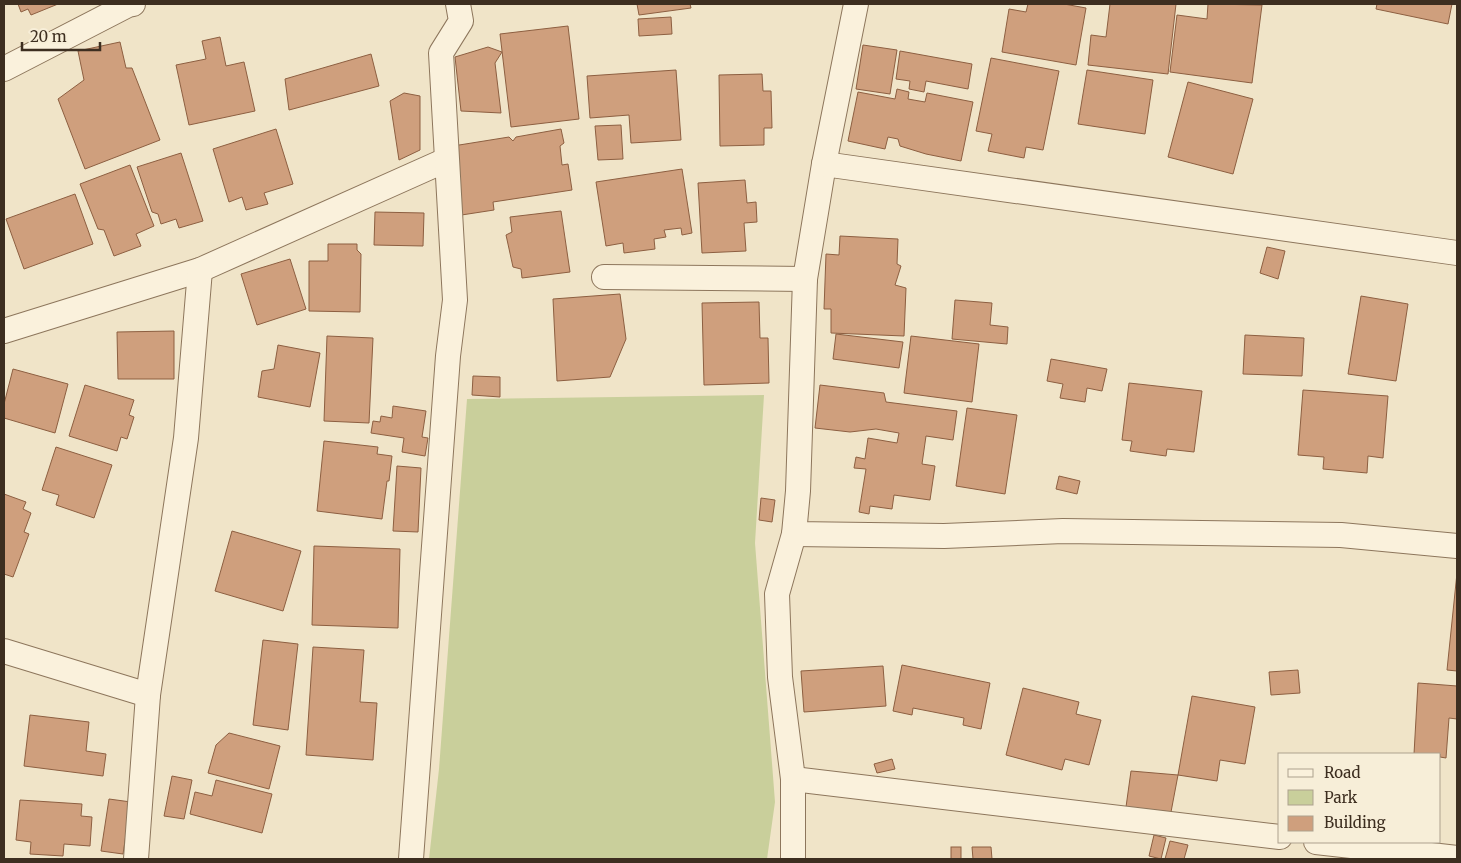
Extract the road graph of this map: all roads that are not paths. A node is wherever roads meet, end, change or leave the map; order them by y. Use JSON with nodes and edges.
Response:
{"nodes":[{"id":1,"x":133,"y":4,"type":"edge"},
{"id":2,"x":458,"y":4,"type":"edge"},
{"id":3,"x":856,"y":4,"type":"edge"},
{"id":4,"x":4,"y":69,"type":"edge"},
{"id":5,"x":446,"y":160,"type":"junction"},
{"id":6,"x":824,"y":164,"type":"junction"},
{"id":7,"x":1457,"y":253,"type":"edge"},
{"id":8,"x":200,"y":270,"type":"junction"},
{"id":9,"x":604,"y":277,"type":"dead end"},
{"id":10,"x":805,"y":279,"type":"junction"},
{"id":11,"x":4,"y":331,"type":"edge"},
{"id":12,"x":794,"y":534,"type":"junction"},
{"id":13,"x":1457,"y":546,"type":"edge"},
{"id":14,"x":4,"y":651,"type":"edge"},
{"id":15,"x":148,"y":695,"type":"junction"},
{"id":16,"x":793,"y":780,"type":"junction"},
{"id":17,"x":1278,"y":838,"type":"edge"},
{"id":18,"x":1325,"y":843,"type":"edge"},
{"id":19,"x":1457,"y":858,"type":"edge"},
{"id":20,"x":136,"y":859,"type":"edge"},
{"id":21,"x":411,"y":859,"type":"edge"},
{"id":22,"x":792,"y":859,"type":"edge"}],
"edges":[{"from":1,"to":4,"type":"street"},
{"from":2,"to":5,"type":"street"},
{"from":3,"to":6,"type":"street"},
{"from":5,"to":8,"type":"street"},
{"from":5,"to":21,"type":"street"},
{"from":6,"to":7,"type":"street"},
{"from":6,"to":10,"type":"street"},
{"from":8,"to":11,"type":"street"},
{"from":8,"to":15,"type":"street"},
{"from":9,"to":10,"type":"street"},
{"from":10,"to":12,"type":"street"},
{"from":12,"to":13,"type":"street"},
{"from":12,"to":16,"type":"street"},
{"from":14,"to":15,"type":"street"},
{"from":15,"to":20,"type":"street"},
{"from":16,"to":17,"type":"street"},
{"from":16,"to":22,"type":"street"},
{"from":18,"to":19,"type":"street"}]}
